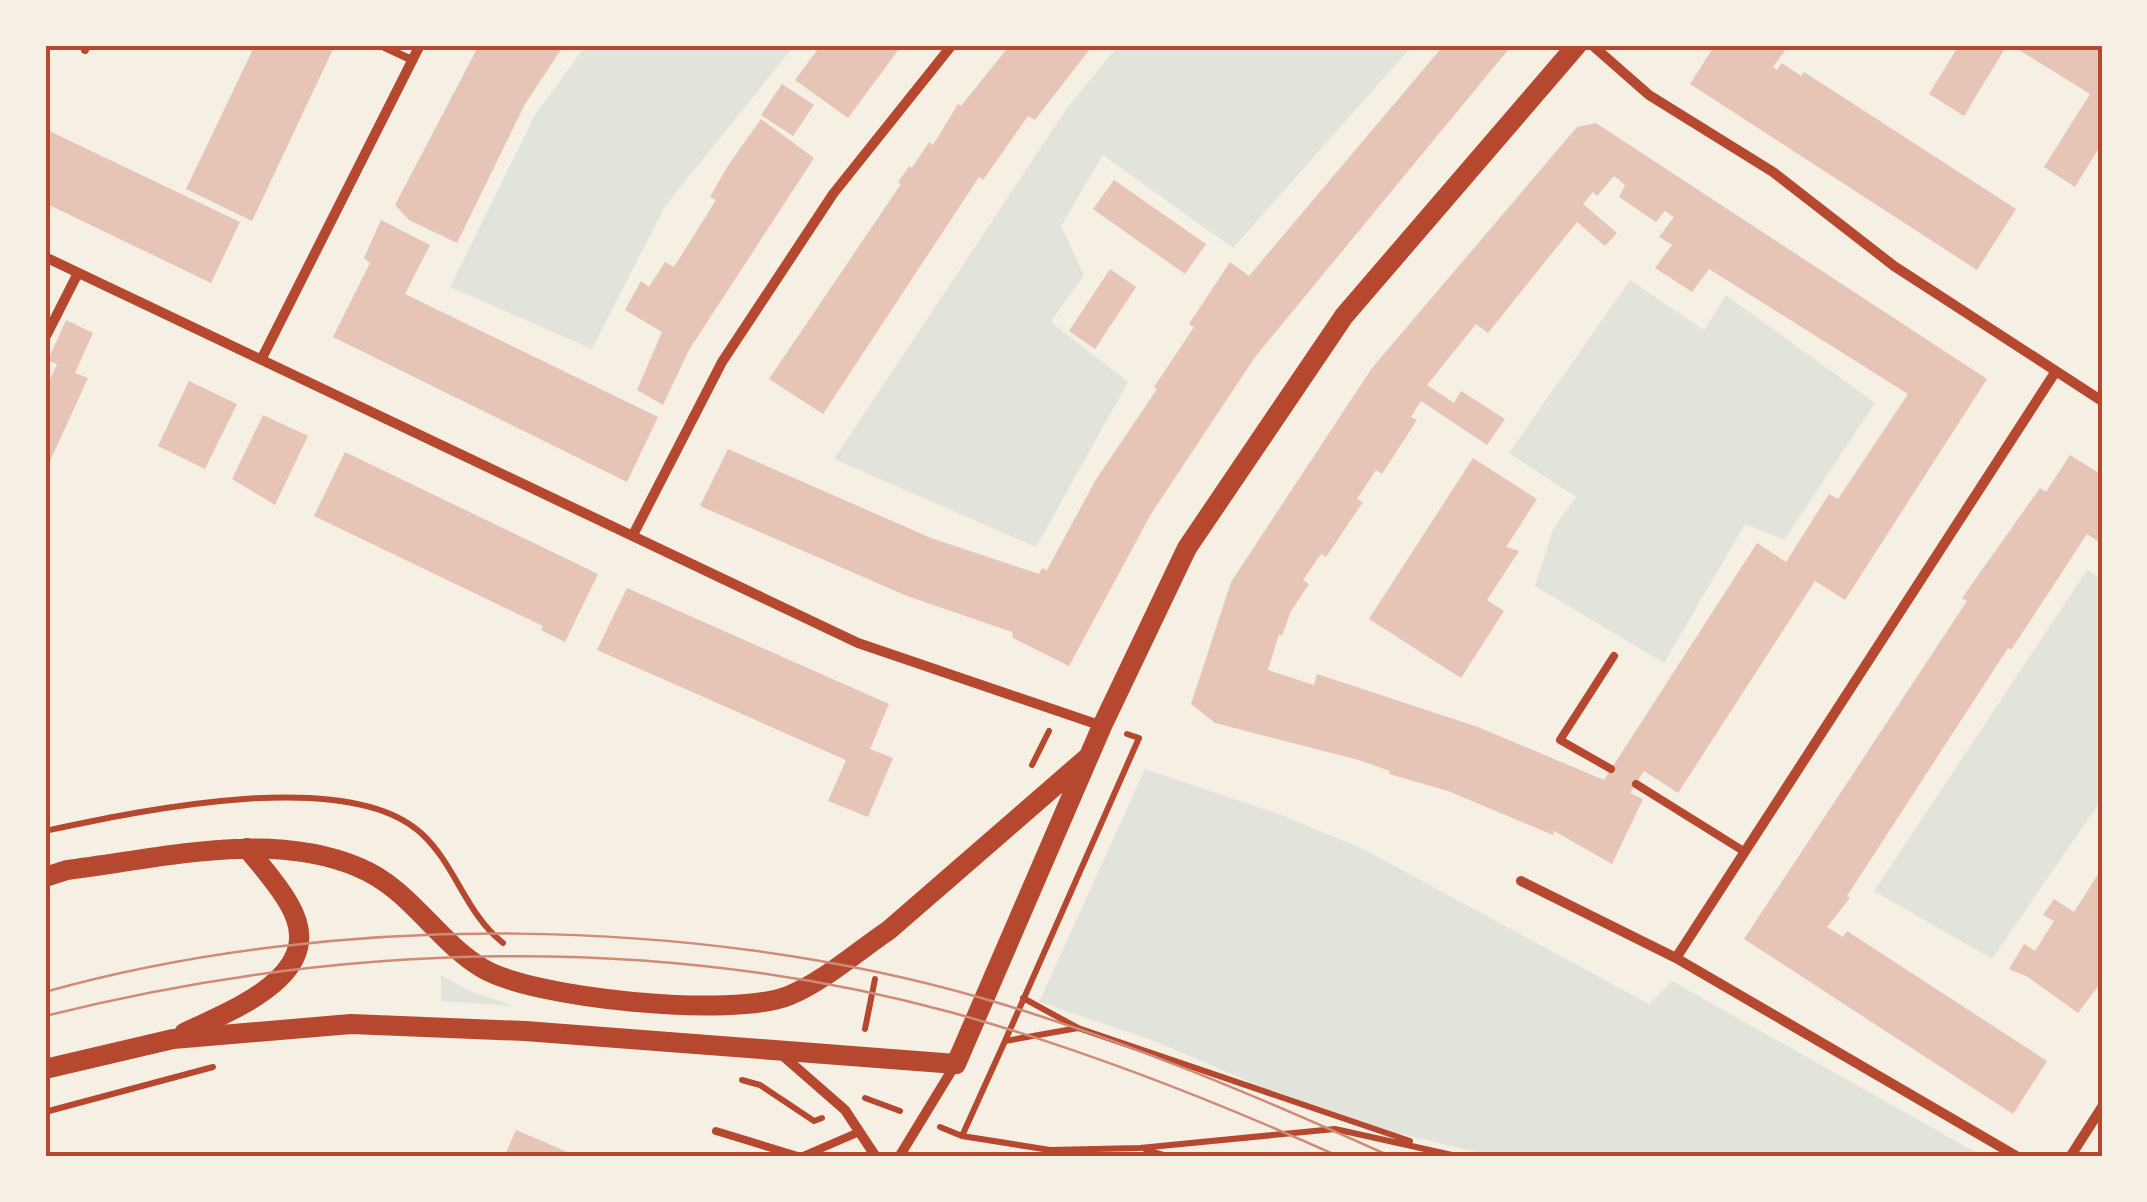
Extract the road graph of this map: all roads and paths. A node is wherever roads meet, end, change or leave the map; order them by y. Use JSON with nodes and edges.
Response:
{"nodes":[{"id":1,"x":380,"y":45,"type":"edge"},
{"id":2,"x":420,"y":45,"type":"edge"},
{"id":3,"x":952,"y":45,"type":"edge"},
{"id":4,"x":1577,"y":45,"type":"edge"},
{"id":5,"x":1592,"y":45,"type":"edge"},
{"id":6,"x":412,"y":60,"type":"junction"},
{"id":7,"x":45,"y":257,"type":"edge"},
{"id":8,"x":78,"y":273,"type":"junction"},
{"id":9,"x":45,"y":338,"type":"edge"},
{"id":10,"x":262,"y":358,"type":"junction"},
{"id":11,"x":2056,"y":371,"type":"junction"},
{"id":12,"x":2102,"y":401,"type":"edge"},
{"id":13,"x":634,"y":533,"type":"junction"},
{"id":14,"x":1614,"y":656,"type":"dead end"},
{"id":15,"x":1059,"y":712,"type":"junction"},
{"id":16,"x":1102,"y":726,"type":"junction"},
{"id":17,"x":1140,"y":738,"type":"dead end"},
{"id":18,"x":1089,"y":756,"type":"junction"},
{"id":19,"x":1610,"y":769,"type":"dead end"},
{"id":20,"x":1029,"y":772,"type":"dead end"},
{"id":21,"x":1636,"y":784,"type":"dead end"},
{"id":22,"x":45,"y":831,"type":"edge"},
{"id":23,"x":247,"y":848,"type":"junction"},
{"id":24,"x":1745,"y":852,"type":"junction"},
{"id":25,"x":45,"y":877,"type":"edge"},
{"id":26,"x":1522,"y":882,"type":"dead end"},
{"id":27,"x":510,"y":948,"type":"dead end"},
{"id":28,"x":1676,"y":958,"type":"junction"},
{"id":29,"x":881,"y":972,"type":"dead end"},
{"id":30,"x":1023,"y":998,"type":"junction"},
{"id":31,"x":1078,"y":1028,"type":"junction"},
{"id":32,"x":173,"y":1039,"type":"junction"},
{"id":33,"x":1006,"y":1041,"type":"junction"},
{"id":34,"x":778,"y":1051,"type":"junction"},
{"id":35,"x":861,"y":1057,"type":"junction"},
{"id":36,"x":230,"y":1063,"type":"dead end"},
{"id":37,"x":956,"y":1064,"type":"junction"},
{"id":38,"x":45,"y":1068,"type":"edge"},
{"id":39,"x":732,"y":1077,"type":"dead end"},
{"id":40,"x":2102,"y":1107,"type":"edge"},
{"id":41,"x":845,"y":1110,"type":"junction"},
{"id":42,"x":45,"y":1112,"type":"edge"},
{"id":43,"x":922,"y":1119,"type":"junction"},
{"id":44,"x":716,"y":1131,"type":"dead end"},
{"id":45,"x":859,"y":1132,"type":"junction"},
{"id":46,"x":962,"y":1136,"type":"junction"},
{"id":47,"x":1140,"y":1148,"type":"junction"},
{"id":48,"x":1441,"y":1152,"type":"junction"},
{"id":49,"x":801,"y":1157,"type":"edge"},
{"id":50,"x":876,"y":1157,"type":"edge"},
{"id":51,"x":899,"y":1157,"type":"edge"},
{"id":52,"x":1170,"y":1157,"type":"edge"},
{"id":53,"x":1461,"y":1157,"type":"edge"},
{"id":54,"x":2018,"y":1157,"type":"edge"},
{"id":55,"x":2070,"y":1157,"type":"edge"}],
"edges":[{"from":1,"to":6,"type":"lane"},
{"from":2,"to":6,"type":"street"},
{"from":3,"to":13,"type":"street"},
{"from":4,"to":16,"type":"main road"},
{"from":5,"to":11,"type":"street"},
{"from":6,"to":10,"type":"street"},
{"from":7,"to":8,"type":"street"},
{"from":8,"to":9,"type":"street"},
{"from":8,"to":10,"type":"street"},
{"from":10,"to":13,"type":"street"},
{"from":11,"to":12,"type":"street"},
{"from":11,"to":24,"type":"street"},
{"from":13,"to":15,"type":"street"},
{"from":14,"to":19,"type":"lane"},
{"from":15,"to":16,"type":"street"},
{"from":15,"to":20,"type":"path"},
{"from":16,"to":18,"type":"main road"},
{"from":17,"to":30,"type":"path"},
{"from":18,"to":23,"type":"main road"},
{"from":18,"to":37,"type":"main road"},
{"from":21,"to":24,"type":"lane"},
{"from":22,"to":27,"type":"path"},
{"from":23,"to":25,"type":"main road"},
{"from":23,"to":32,"type":"main road"},
{"from":24,"to":28,"type":"street"},
{"from":26,"to":28,"type":"street"},
{"from":28,"to":54,"type":"street"},
{"from":29,"to":35,"type":"path"},
{"from":30,"to":31,"type":"path"},
{"from":30,"to":33,"type":"path"},
{"from":31,"to":33,"type":"path"},
{"from":31,"to":48,"type":"path"},
{"from":32,"to":34,"type":"main road"},
{"from":32,"to":38,"type":"main road"},
{"from":33,"to":46,"type":"path"},
{"from":34,"to":35,"type":"main road"},
{"from":34,"to":41,"type":"street"},
{"from":35,"to":37,"type":"main road"},
{"from":36,"to":42,"type":"path"},
{"from":37,"to":43,"type":"street"},
{"from":39,"to":41,"type":"path"},
{"from":40,"to":55,"type":"street"},
{"from":41,"to":43,"type":"path"},
{"from":41,"to":45,"type":"street"},
{"from":43,"to":46,"type":"path"},
{"from":43,"to":51,"type":"street"},
{"from":44,"to":49,"type":"lane"},
{"from":45,"to":49,"type":"lane"},
{"from":45,"to":50,"type":"street"},
{"from":46,"to":47,"type":"path"},
{"from":47,"to":48,"type":"path"},
{"from":47,"to":52,"type":"path"},
{"from":48,"to":53,"type":"path"}]}
